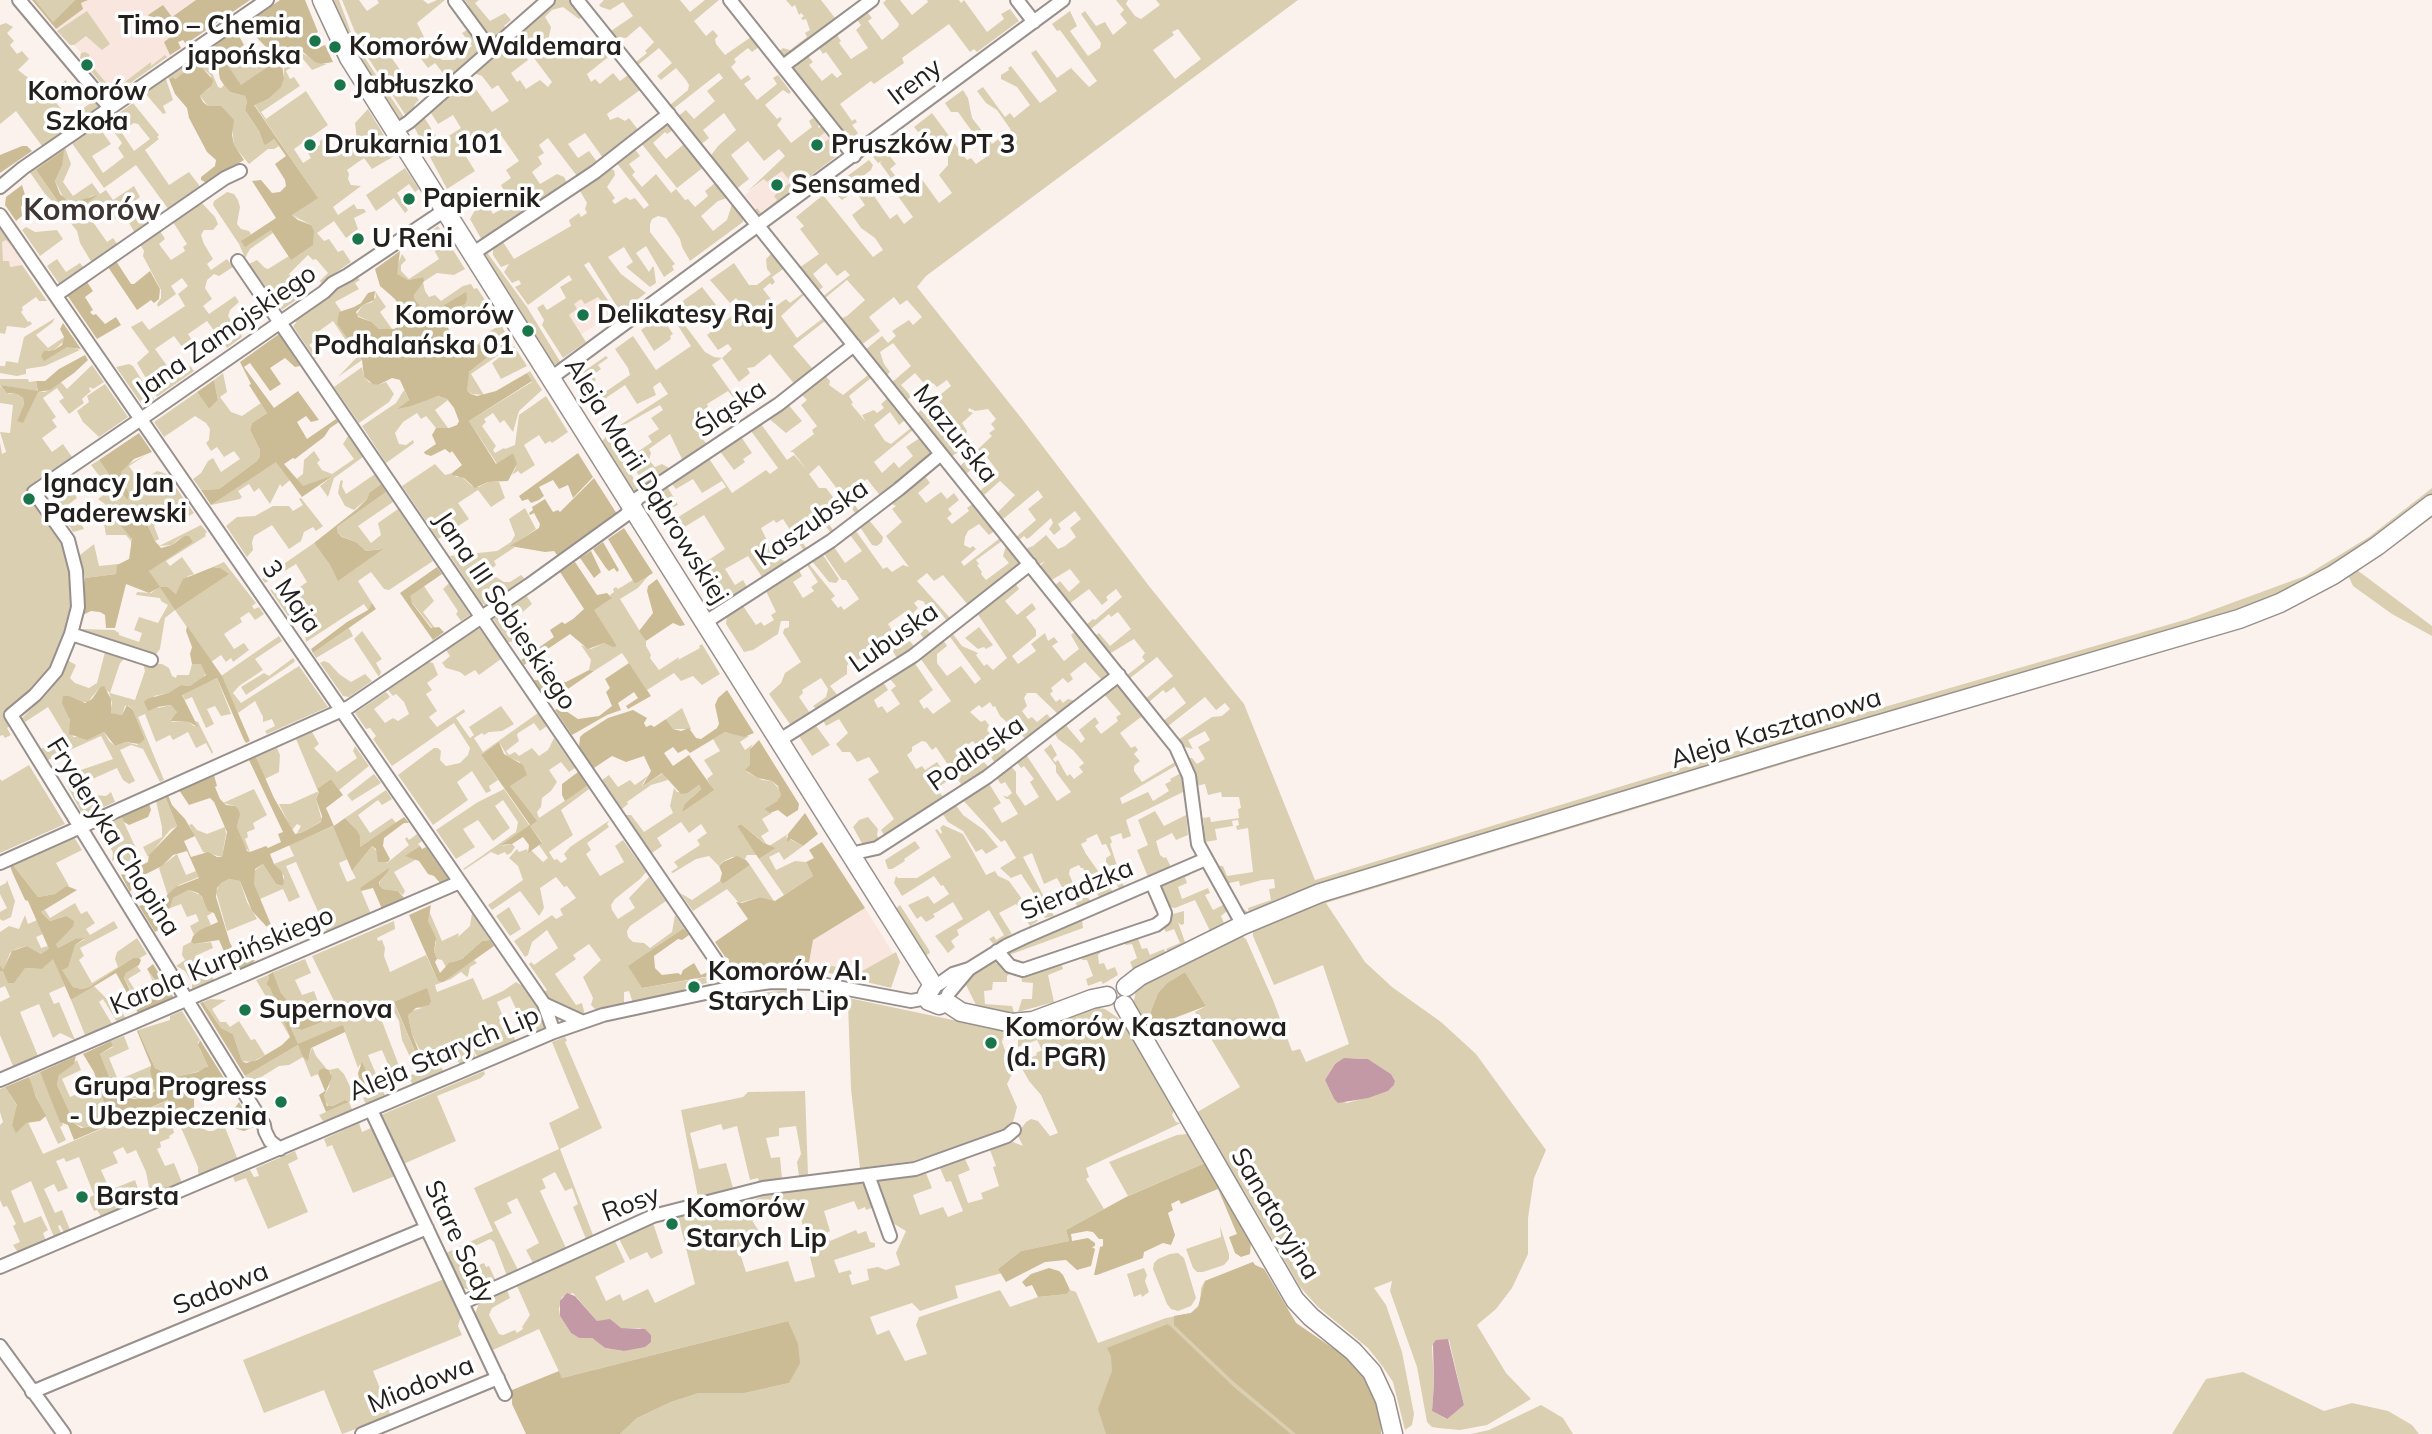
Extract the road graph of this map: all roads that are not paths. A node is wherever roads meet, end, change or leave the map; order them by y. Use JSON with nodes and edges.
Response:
{"nodes":[{"id":1,"x":19,"y":0,"type":"edge"},
{"id":2,"x":267,"y":0,"type":"edge"},
{"id":3,"x":322,"y":0,"type":"edge"},
{"id":4,"x":548,"y":0,"type":"edge"},
{"id":5,"x":577,"y":0,"type":"edge"},
{"id":6,"x":730,"y":0,"type":"edge"},
{"id":7,"x":872,"y":0,"type":"edge"},
{"id":8,"x":1017,"y":0,"type":"edge"},
{"id":9,"x":1063,"y":0,"type":"edge"},
{"id":10,"x":455,"y":1,"type":"edge"},
{"id":11,"x":1034,"y":22,"type":"junction"},
{"id":12,"x":491,"y":50,"type":"junction"},
{"id":13,"x":783,"y":66,"type":"junction"},
{"id":14,"x":110,"y":108,"type":"junction"},
{"id":15,"x":669,"y":114,"type":"junction"},
{"id":16,"x":395,"y":131,"type":"junction"},
{"id":17,"x":854,"y":156,"type":"junction"},
{"id":18,"x":240,"y":171,"type":"dead end"},
{"id":19,"x":0,"y":187,"type":"edge"},
{"id":20,"x":444,"y":210,"type":"junction"},
{"id":21,"x":0,"y":215,"type":"edge"},
{"id":22,"x":759,"y":226,"type":"junction"},
{"id":23,"x":472,"y":254,"type":"junction"},
{"id":24,"x":239,"y":261,"type":"dead end"},
{"id":25,"x":56,"y":295,"type":"junction"},
{"id":26,"x":281,"y":322,"type":"junction"},
{"id":27,"x":854,"y":345,"type":"junction"},
{"id":28,"x":551,"y":378,"type":"junction"},
{"id":29,"x":141,"y":419,"type":"junction"},
{"id":30,"x":941,"y":454,"type":"junction"},
{"id":31,"x":2432,"y":504,"type":"edge"},
{"id":32,"x":632,"y":507,"type":"junction"},
{"id":33,"x":1030,"y":564,"type":"junction"},
{"id":34,"x":481,"y":616,"type":"junction"},
{"id":35,"x":704,"y":623,"type":"junction"},
{"id":36,"x":71,"y":635,"type":"junction"},
{"id":37,"x":151,"y":660,"type":"dead end"},
{"id":38,"x":1119,"y":675,"type":"junction"},
{"id":39,"x":342,"y":711,"type":"junction"},
{"id":40,"x":778,"y":741,"type":"junction"},
{"id":41,"x":80,"y":827,"type":"junction"},
{"id":42,"x":851,"y":856,"type":"junction"},
{"id":43,"x":1206,"y":859,"type":"junction"},
{"id":44,"x":0,"y":863,"type":"edge"},
{"id":45,"x":460,"y":882,"type":"junction"},
{"id":46,"x":1152,"y":883,"type":"junction"},
{"id":47,"x":1243,"y":925,"type":"junction"},
{"id":48,"x":997,"y":951,"type":"junction"},
{"id":49,"x":733,"y":987,"type":"junction"},
{"id":50,"x":939,"y":993,"type":"junction"},
{"id":51,"x":1125,"y":996,"type":"junction"},
{"id":52,"x":187,"y":1001,"type":"junction"},
{"id":53,"x":544,"y":1004,"type":"junction"},
{"id":54,"x":581,"y":1021,"type":"junction"},
{"id":55,"x":554,"y":1032,"type":"junction"},
{"id":56,"x":0,"y":1080,"type":"edge"},
{"id":57,"x":371,"y":1110,"type":"junction"},
{"id":58,"x":1014,"y":1130,"type":"dead end"},
{"id":59,"x":280,"y":1149,"type":"junction"},
{"id":60,"x":868,"y":1175,"type":"junction"},
{"id":61,"x":427,"y":1228,"type":"junction"},
{"id":62,"x":890,"y":1236,"type":"dead end"},
{"id":63,"x":0,"y":1267,"type":"edge"},
{"id":64,"x":462,"y":1303,"type":"junction"},
{"id":65,"x":0,"y":1346,"type":"edge"},
{"id":66,"x":498,"y":1378,"type":"junction"},
{"id":67,"x":32,"y":1392,"type":"junction"},
{"id":68,"x":505,"y":1394,"type":"dead end"},
{"id":69,"x":64,"y":1434,"type":"edge"},
{"id":70,"x":362,"y":1434,"type":"edge"},
{"id":71,"x":1393,"y":1434,"type":"edge"}],
"edges":[{"from":1,"to":14,"type":"street"},
{"from":2,"to":14,"type":"street"},
{"from":3,"to":16,"type":"street","name":"Aleja Marii Dąbrowskiej"},
{"from":4,"to":12,"type":"street"},
{"from":5,"to":15,"type":"street","name":"Mazurska"},
{"from":6,"to":13,"type":"street"},
{"from":7,"to":13,"type":"street"},
{"from":8,"to":11,"type":"street"},
{"from":9,"to":11,"type":"street","name":"Ireny"},
{"from":10,"to":12,"type":"street"},
{"from":11,"to":17,"type":"street","name":"Ireny"},
{"from":12,"to":16,"type":"street"},
{"from":13,"to":17,"type":"street"},
{"from":14,"to":19,"type":"street"},
{"from":15,"to":22,"type":"street","name":"Mazurska"},
{"from":15,"to":23,"type":"street"},
{"from":16,"to":20,"type":"street","name":"Aleja Marii Dąbrowskiej"},
{"from":17,"to":22,"type":"street","name":"Ireny"},
{"from":18,"to":25,"type":"street"},
{"from":20,"to":23,"type":"street","name":"Aleja Marii Dąbrowskiej"},
{"from":20,"to":26,"type":"street","name":"Jana Zamojskiego"},
{"from":21,"to":25,"type":"street","name":"3 Maja"},
{"from":22,"to":27,"type":"street","name":"Mazurska"},
{"from":22,"to":28,"type":"street","name":"Ireny"},
{"from":23,"to":28,"type":"street","name":"Aleja Marii Dąbrowskiej"},
{"from":24,"to":26,"type":"street","name":"Jana III Sobieskiego"},
{"from":25,"to":29,"type":"street","name":"3 Maja"},
{"from":26,"to":29,"type":"street","name":"Jana Zamojskiego"},
{"from":26,"to":34,"type":"street","name":"Jana III Sobieskiego"},
{"from":27,"to":30,"type":"street","name":"Mazurska"},
{"from":27,"to":32,"type":"street","name":"Śląska"},
{"from":28,"to":32,"type":"street","name":"Aleja Marii Dąbrowskiej"},
{"from":29,"to":36,"type":"street","name":"Jana Zamojskiego"},
{"from":29,"to":39,"type":"street","name":"3 Maja"},
{"from":30,"to":33,"type":"street","name":"Mazurska"},
{"from":30,"to":35,"type":"street","name":"Kaszubska"},
{"from":31,"to":47,"type":"street","name":"Aleja Kasztanowa"},
{"from":32,"to":34,"type":"street","name":"Śląska"},
{"from":32,"to":35,"type":"street","name":"Aleja Marii Dąbrowskiej"},
{"from":33,"to":38,"type":"street","name":"Mazurska"},
{"from":33,"to":40,"type":"street","name":"Lubuska"},
{"from":34,"to":39,"type":"street","name":"Śląska"},
{"from":34,"to":49,"type":"street","name":"Jana III Sobieskiego"},
{"from":35,"to":40,"type":"street","name":"Aleja Marii Dąbrowskiej"},
{"from":36,"to":37,"type":"street"},
{"from":36,"to":41,"type":"street","name":"Fryderyka Chopina"},
{"from":38,"to":42,"type":"street","name":"Podlaska"},
{"from":38,"to":43,"type":"street","name":"Mazurska"},
{"from":39,"to":41,"type":"street","name":"Śląska"},
{"from":39,"to":45,"type":"street","name":"3 Maja"},
{"from":40,"to":42,"type":"street","name":"Aleja Marii Dąbrowskiej"},
{"from":41,"to":44,"type":"street","name":"Śląska"},
{"from":41,"to":52,"type":"street","name":"Fryderyka Chopina"},
{"from":42,"to":50,"type":"street","name":"Aleja Marii Dąbrowskiej"},
{"from":43,"to":46,"type":"street","name":"Sieradzka"},
{"from":43,"to":47,"type":"street","name":"Mazurska"},
{"from":45,"to":52,"type":"street","name":"Karola Kurpińskiego"},
{"from":45,"to":53,"type":"street","name":"3 Maja"},
{"from":46,"to":48,"type":"street","name":"Sieradzka"},
{"from":46,"to":48,"type":"street"},
{"from":47,"to":51,"type":"street","name":"Aleja Kasztanowa"},
{"from":48,"to":50,"type":"street","name":"Sieradzka"},
{"from":49,"to":50,"type":"street","name":"Aleja Starych Lip"},
{"from":49,"to":54,"type":"street","name":"Aleja Starych Lip"},
{"from":50,"to":51,"type":"street","name":"Aleja Kasztanowa"},
{"from":51,"to":71,"type":"street","name":"Sanatoryjna"},
{"from":52,"to":56,"type":"street","name":"Karola Kurpińskiego"},
{"from":52,"to":59,"type":"street","name":"Fryderyka Chopina"},
{"from":53,"to":54,"type":"street"},
{"from":53,"to":55,"type":"street","name":"3 Maja"},
{"from":54,"to":55,"type":"street","name":"Aleja Starych Lip"},
{"from":55,"to":57,"type":"street","name":"Aleja Starych Lip"},
{"from":57,"to":59,"type":"street","name":"Aleja Starych Lip"},
{"from":57,"to":61,"type":"street","name":"Stare Sady"},
{"from":58,"to":60,"type":"street","name":"Rosy"},
{"from":59,"to":63,"type":"street","name":"Aleja Starych Lip"},
{"from":60,"to":62,"type":"street"},
{"from":60,"to":64,"type":"street","name":"Rosy"},
{"from":61,"to":64,"type":"street","name":"Stare Sady"},
{"from":61,"to":67,"type":"street","name":"Sadowa"},
{"from":64,"to":66,"type":"street","name":"Stare Sady"},
{"from":65,"to":67,"type":"street"},
{"from":66,"to":68,"type":"street","name":"Stare Sady"},
{"from":66,"to":70,"type":"street","name":"Miodowa"},
{"from":67,"to":69,"type":"street"}]}
